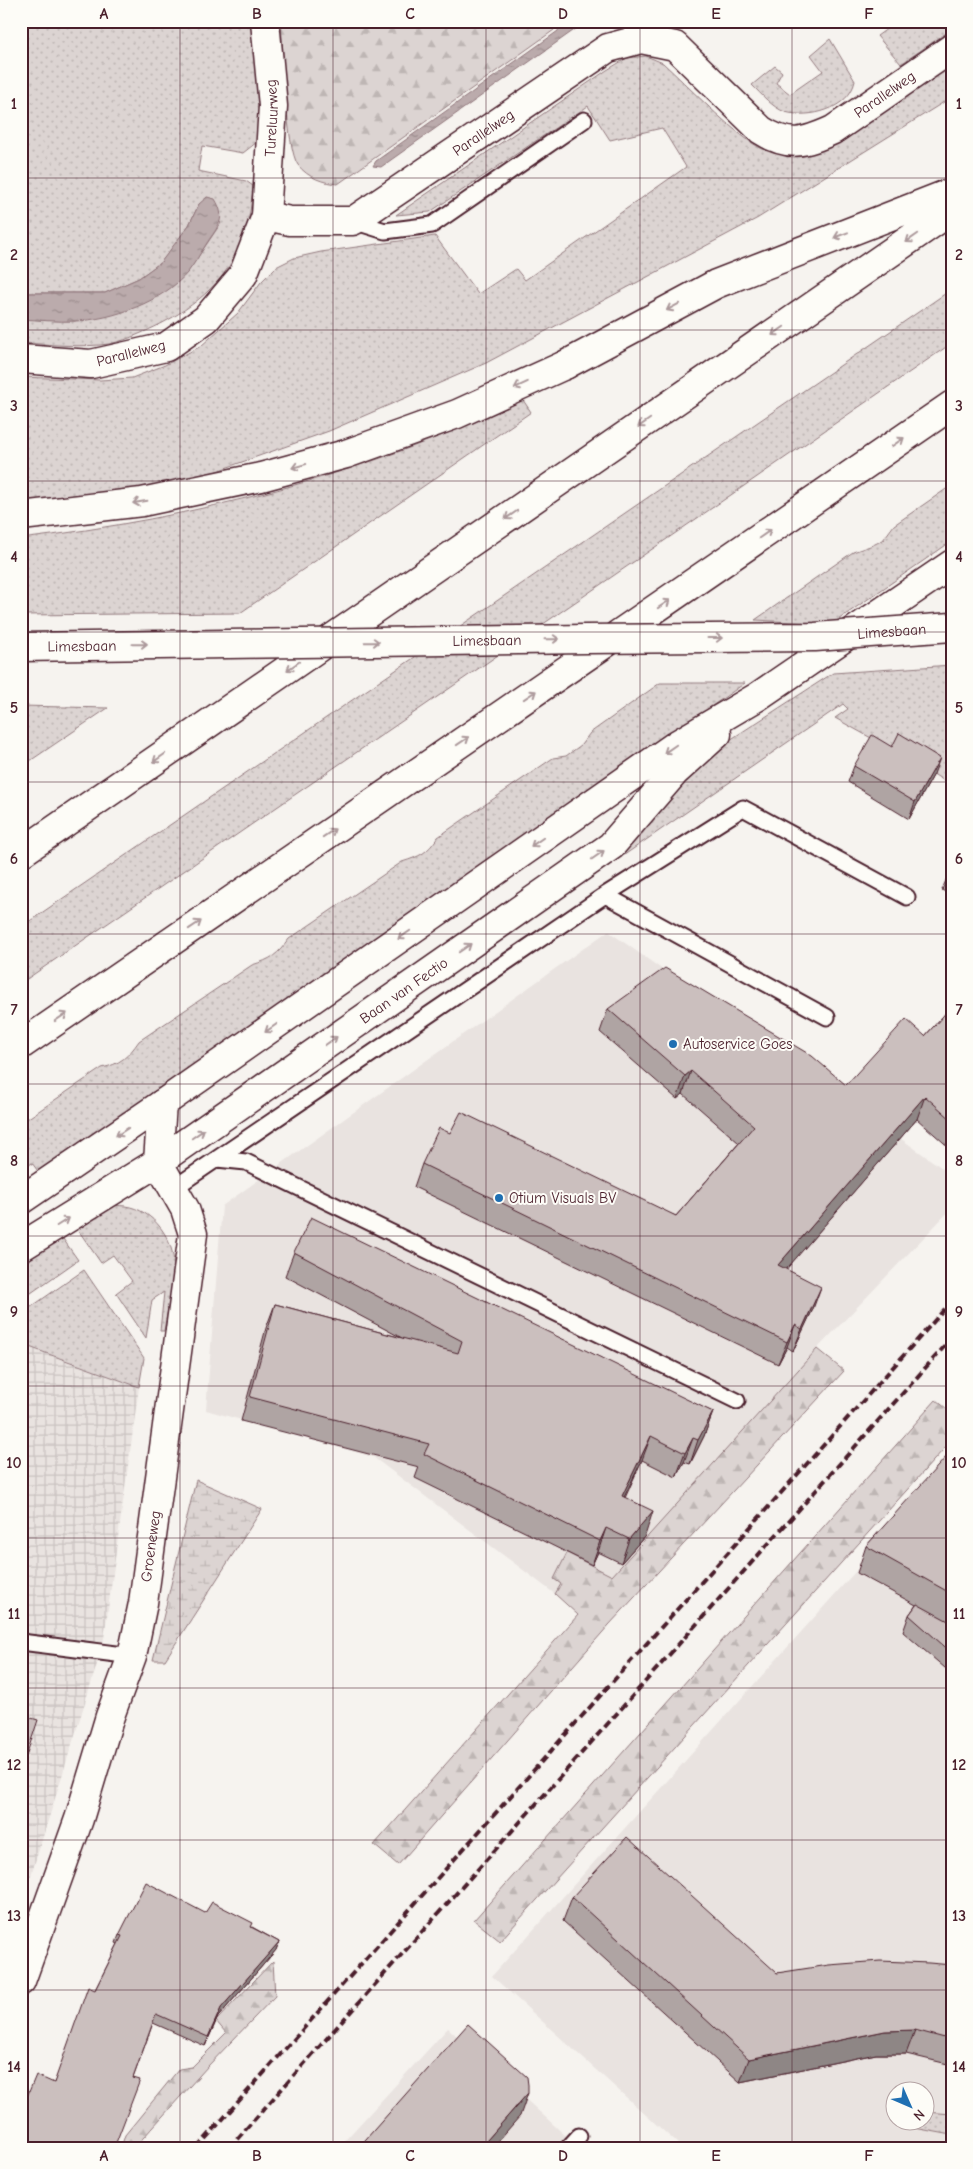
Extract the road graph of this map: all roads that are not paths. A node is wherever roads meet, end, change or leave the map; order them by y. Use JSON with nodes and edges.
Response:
{"nodes":[{"id":1,"x":265,"y":21,"type":"edge"},
{"id":2,"x":952,"y":48,"type":"edge"},
{"id":3,"x":584,"y":120,"type":"dead end"},
{"id":4,"x":952,"y":192,"type":"edge"},
{"id":5,"x":952,"y":210,"type":"edge"},
{"id":6,"x":266,"y":216,"type":"junction"},
{"id":7,"x":353,"y":221,"type":"junction"},
{"id":8,"x":21,"y":359,"type":"edge"},
{"id":9,"x":952,"y":404,"type":"edge"},
{"id":10,"x":21,"y":516,"type":"edge"},
{"id":11,"x":952,"y":564,"type":"edge"},
{"id":12,"x":952,"y":627,"type":"edge"},
{"id":13,"x":21,"y":647,"type":"edge"},
{"id":14,"x":757,"y":697,"type":"junction"},
{"id":15,"x":21,"y":853,"type":"edge"},
{"id":16,"x":605,"y":895,"type":"junction"},
{"id":17,"x":907,"y":897,"type":"dead end"},
{"id":18,"x":827,"y":1017,"type":"dead end"},
{"id":19,"x":21,"y":1044,"type":"edge"},
{"id":20,"x":162,"y":1104,"type":"junction"},
{"id":21,"x":217,"y":1159,"type":"junction"},
{"id":22,"x":158,"y":1162,"type":"junction"},
{"id":23,"x":174,"y":1188,"type":"junction"},
{"id":24,"x":21,"y":1200,"type":"edge"},
{"id":25,"x":21,"y":1248,"type":"edge"},
{"id":26,"x":737,"y":1401,"type":"dead end"},
{"id":27,"x":21,"y":1642,"type":"edge"},
{"id":28,"x":132,"y":1656,"type":"junction"},
{"id":29,"x":21,"y":1981,"type":"edge"},
{"id":30,"x":579,"y":2136,"type":"dead end"},
{"id":31,"x":568,"y":2148,"type":"edge"}],
"edges":[{"from":1,"to":6,"type":"main road","name":"Tureluurweg"},
{"from":2,"to":7,"type":"main road","name":"Parallelweg"},
{"from":3,"to":7,"type":"lane"},
{"from":4,"to":10,"type":"main road","one_way":true},
{"from":5,"to":15,"type":"main road","one_way":true},
{"from":6,"to":7,"type":"main road"},
{"from":6,"to":8,"type":"main road","name":"Parallelweg"},
{"from":19,"to":9,"type":"main road","one_way":true},
{"from":11,"to":14,"type":"main road","name":"Baan van Fectio"},
{"from":13,"to":12,"type":"main road","name":"Limesbaan","one_way":true,"bridge":true},
{"from":14,"to":20,"type":"main road","name":"Baan van Fectio","one_way":true},
{"from":22,"to":14,"type":"main road","name":"Baan van Fectio","one_way":true},
{"from":16,"to":17,"type":"lane"},
{"from":16,"to":18,"type":"lane"},
{"from":16,"to":21,"type":"lane"},
{"from":20,"to":22,"type":"main road"},
{"from":20,"to":24,"type":"main road","name":"Baan van Fectio","one_way":true},
{"from":21,"to":23,"type":"lane"},
{"from":21,"to":26,"type":"lane"},
{"from":22,"to":23,"type":"main road","name":"Groeneweg"},
{"from":25,"to":22,"type":"main road","name":"Baan van Fectio","one_way":true},
{"from":23,"to":28,"type":"main road","name":"Groeneweg"},
{"from":27,"to":28,"type":"lane"},
{"from":28,"to":29,"type":"main road","name":"Groeneweg"},
{"from":30,"to":31,"type":"lane"}]}
